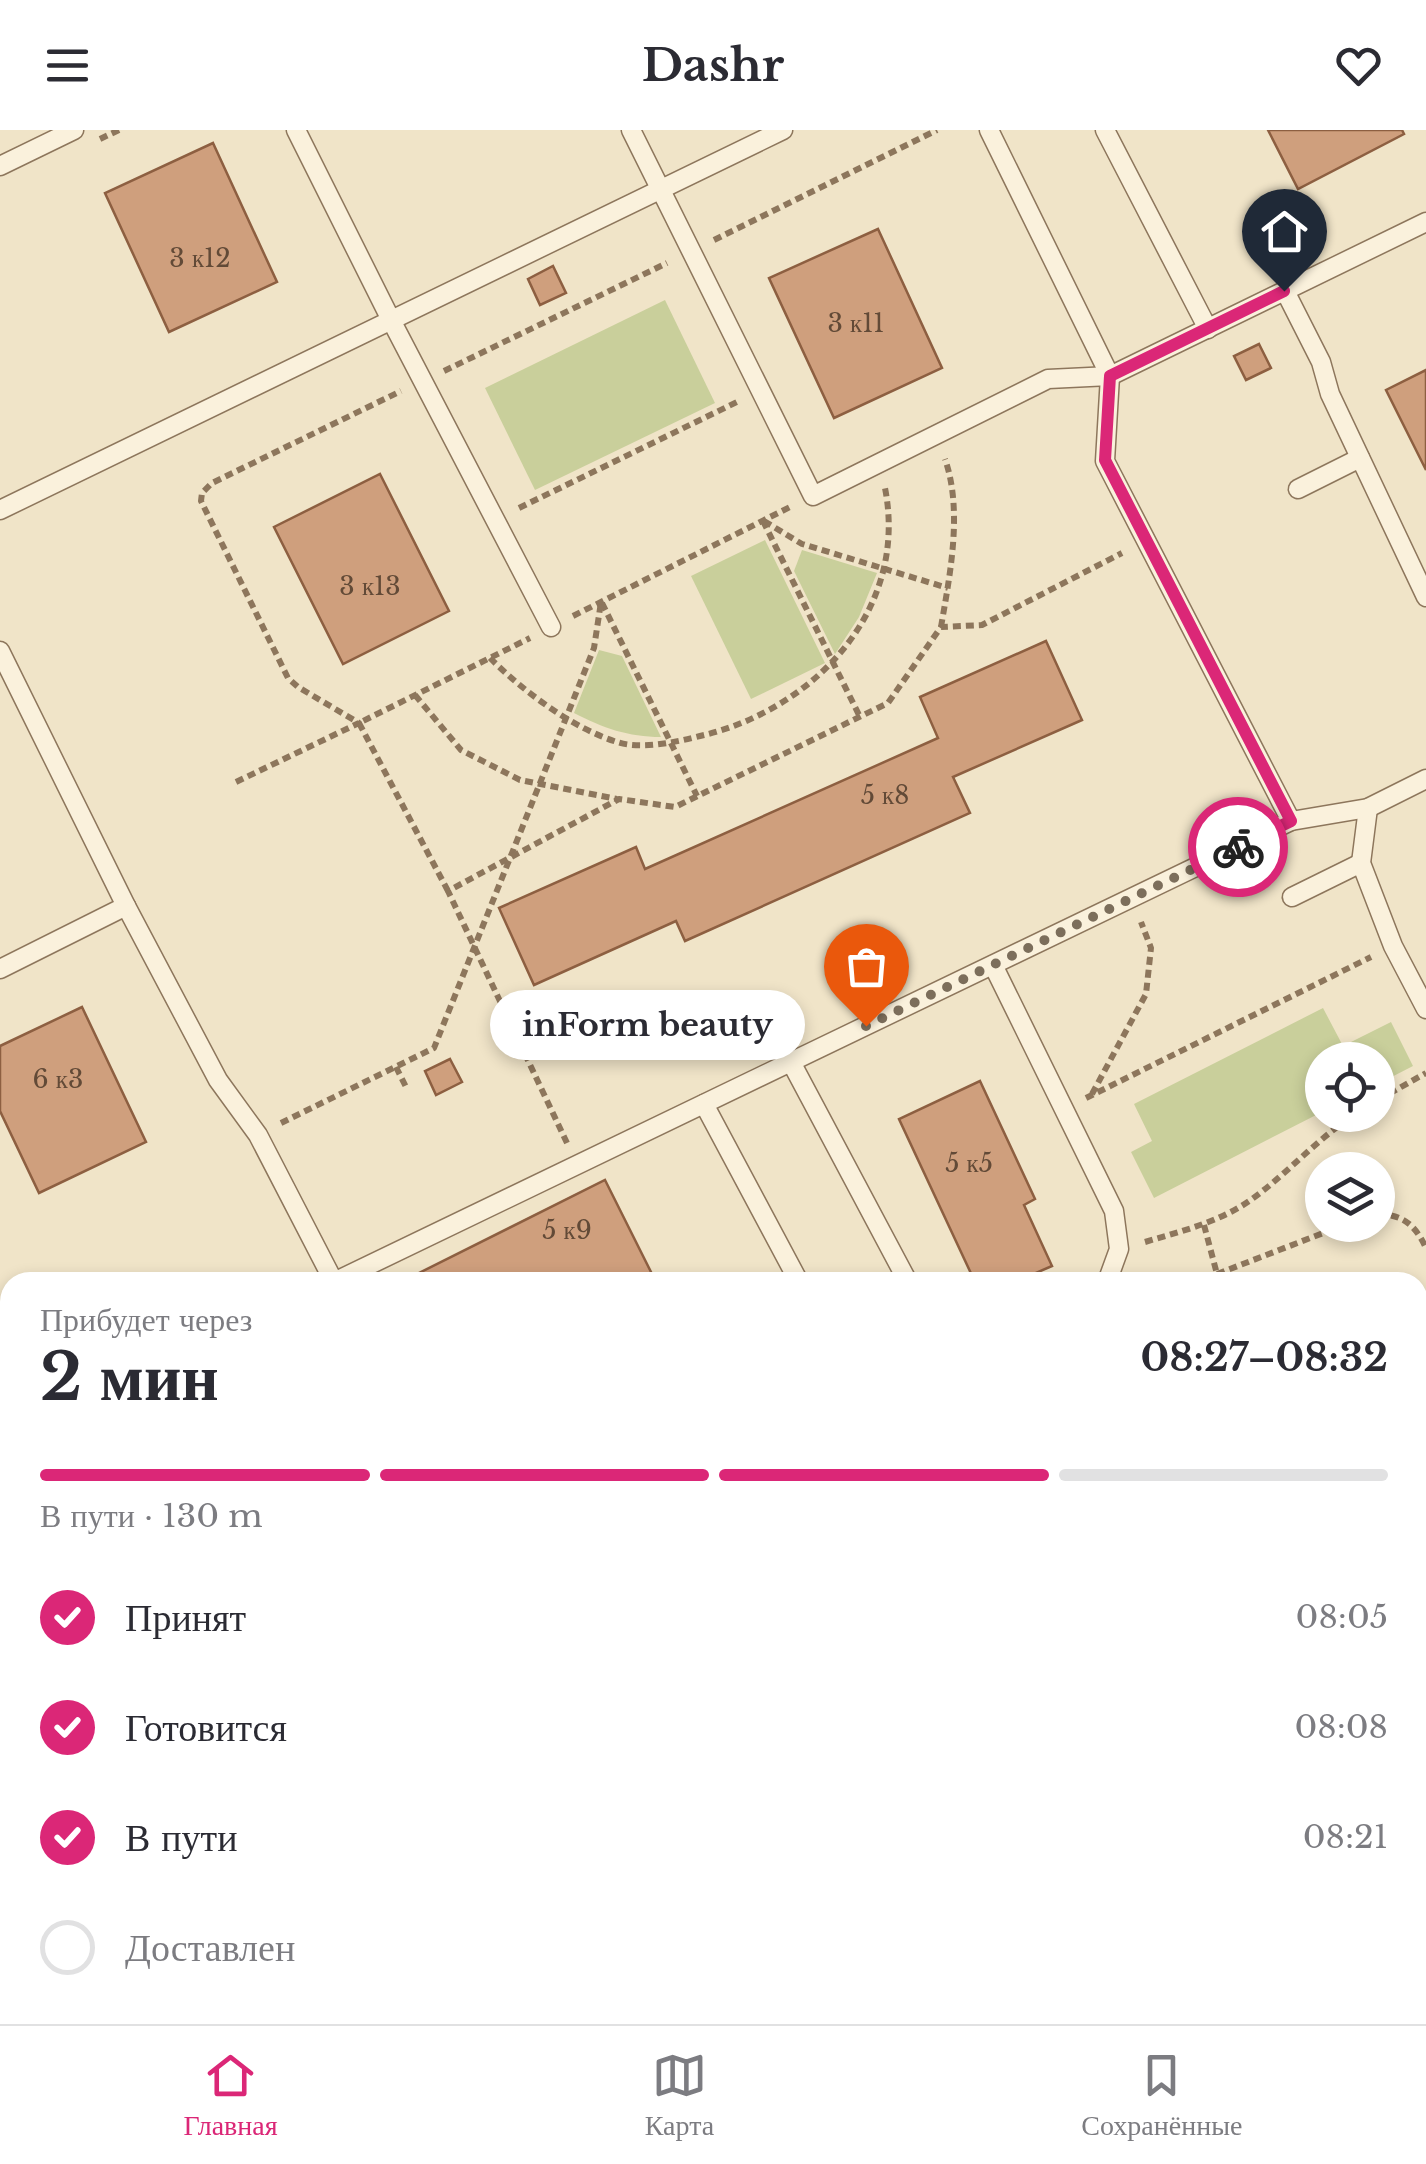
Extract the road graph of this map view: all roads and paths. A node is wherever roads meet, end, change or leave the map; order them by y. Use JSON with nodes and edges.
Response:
{"nodes":[{"id":1,"x":74,"y":130,"type":"edge"},
{"id":2,"x":296,"y":130,"type":"edge"},
{"id":3,"x":631,"y":130,"type":"edge"},
{"id":4,"x":783,"y":130,"type":"edge"},
{"id":5,"x":937,"y":130,"type":"edge"},
{"id":6,"x":989,"y":130,"type":"edge"},
{"id":7,"x":1106,"y":130,"type":"edge"},
{"id":8,"x":0,"y":166,"type":"edge"},
{"id":9,"x":660,"y":190,"type":"junction"},
{"id":10,"x":1426,"y":222,"type":"edge"},
{"id":11,"x":690,"y":251,"type":"junction"},
{"id":12,"x":1284,"y":291,"type":"junction"},
{"id":13,"x":391,"y":320,"type":"junction"},
{"id":14,"x":1208,"y":329,"type":"junction"},
{"id":15,"x":1110,"y":376,"type":"junction"},
{"id":16,"x":423,"y":381,"type":"junction"},
{"id":17,"x":760,"y":390,"type":"junction"},
{"id":18,"x":936,"y":434,"type":"junction"},
{"id":19,"x":1360,"y":458,"type":"junction"},
{"id":20,"x":880,"y":462,"type":"junction"},
{"id":21,"x":1298,"y":488,"type":"dead end"},
{"id":22,"x":813,"y":496,"type":"junction"},
{"id":23,"x":0,"y":510,"type":"edge"},
{"id":24,"x":496,"y":520,"type":"junction"},
{"id":25,"x":763,"y":521,"type":"junction"},
{"id":26,"x":1146,"y":540,"type":"junction"},
{"id":27,"x":884,"y":569,"type":"junction"},
{"id":28,"x":948,"y":588,"type":"junction"},
{"id":29,"x":1426,"y":597,"type":"edge"},
{"id":30,"x":602,"y":602,"type":"junction"},
{"id":31,"x":551,"y":627,"type":"junction"},
{"id":32,"x":942,"y":627,"type":"junction"},
{"id":33,"x":0,"y":650,"type":"edge"},
{"id":34,"x":490,"y":658,"type":"junction"},
{"id":35,"x":834,"y":664,"type":"junction"},
{"id":36,"x":416,"y":695,"type":"junction"},
{"id":37,"x":566,"y":717,"type":"junction"},
{"id":38,"x":860,"y":717,"type":"junction"},
{"id":39,"x":358,"y":724,"type":"junction"},
{"id":40,"x":671,"y":743,"type":"junction"},
{"id":41,"x":1426,"y":780,"type":"edge"},
{"id":42,"x":236,"y":782,"type":"dead end"},
{"id":43,"x":540,"y":785,"type":"junction"},
{"id":44,"x":696,"y":796,"type":"junction"},
{"id":45,"x":619,"y":799,"type":"junction"},
{"id":46,"x":1368,"y":808,"type":"junction"},
{"id":47,"x":1291,"y":821,"type":"junction"},
{"id":48,"x":510,"y":858,"type":"junction"},
{"id":49,"x":1361,"y":864,"type":"junction"},
{"id":50,"x":448,"y":891,"type":"junction"},
{"id":51,"x":1292,"y":897,"type":"dead end"},
{"id":52,"x":1131,"y":898,"type":"junction"},
{"id":53,"x":126,"y":906,"type":"junction"},
{"id":54,"x":474,"y":946,"type":"junction"},
{"id":55,"x":1393,"y":946,"type":"junction"},
{"id":56,"x":993,"y":965,"type":"junction"},
{"id":57,"x":0,"y":969,"type":"edge"},
{"id":58,"x":1426,"y":1008,"type":"edge"},
{"id":59,"x":791,"y":1062,"type":"junction"},
{"id":60,"x":396,"y":1067,"type":"junction"},
{"id":61,"x":1426,"y":1073,"type":"edge"},
{"id":62,"x":406,"y":1087,"type":"dead end"},
{"id":63,"x":1395,"y":1090,"type":"edge"},
{"id":64,"x":1092,"y":1095,"type":"junction"},
{"id":65,"x":704,"y":1104,"type":"junction"},
{"id":66,"x":1063,"y":1109,"type":"junction"},
{"id":67,"x":1328,"y":1132,"type":"edge"},
{"id":68,"x":258,"y":1135,"type":"junction"},
{"id":69,"x":578,"y":1165,"type":"junction"},
{"id":70,"x":1395,"y":1214,"type":"edge"},
{"id":71,"x":1204,"y":1225,"type":"junction"},
{"id":72,"x":1305,"y":1240,"type":"edge"},
{"id":73,"x":1426,"y":1248,"type":"edge"},
{"id":74,"x":1119,"y":1250,"type":"junction"},
{"id":75,"x":329,"y":1272,"type":"edge"},
{"id":76,"x":355,"y":1272,"type":"edge"},
{"id":77,"x":794,"y":1272,"type":"edge"},
{"id":78,"x":903,"y":1272,"type":"edge"},
{"id":79,"x":1111,"y":1272,"type":"edge"},
{"id":80,"x":1216,"y":1272,"type":"edge"},
{"id":81,"x":1222,"y":1272,"type":"edge"}],
"edges":[{"from":1,"to":8,"type":"lane"},
{"from":2,"to":13,"type":"lane"},
{"from":3,"to":9,"type":"lane"},
{"from":4,"to":9,"type":"lane"},
{"from":5,"to":11,"type":"path"},
{"from":6,"to":15,"type":"lane"},
{"from":7,"to":14,"type":"lane"},
{"from":9,"to":11,"type":"lane"},
{"from":9,"to":13,"type":"lane"},
{"from":10,"to":12,"type":"lane"},
{"from":11,"to":16,"type":"path"},
{"from":11,"to":17,"type":"lane"},
{"from":12,"to":14,"type":"lane"},
{"from":12,"to":19,"type":"lane"},
{"from":13,"to":16,"type":"lane"},
{"from":13,"to":23,"type":"lane"},
{"from":14,"to":15,"type":"lane"},
{"from":15,"to":18,"type":"lane"},
{"from":15,"to":26,"type":"lane"},
{"from":16,"to":24,"type":"lane"},
{"from":16,"to":39,"type":"path"},
{"from":17,"to":22,"type":"lane"},
{"from":17,"to":24,"type":"path"},
{"from":18,"to":20,"type":"lane"},
{"from":18,"to":28,"type":"path"},
{"from":19,"to":21,"type":"lane"},
{"from":19,"to":29,"type":"lane"},
{"from":20,"to":22,"type":"lane"},
{"from":20,"to":27,"type":"path"},
{"from":22,"to":25,"type":"path"},
{"from":24,"to":31,"type":"lane"},
{"from":25,"to":27,"type":"path"},
{"from":25,"to":30,"type":"path"},
{"from":25,"to":35,"type":"path"},
{"from":26,"to":32,"type":"path"},
{"from":26,"to":47,"type":"lane"},
{"from":27,"to":28,"type":"path"},
{"from":27,"to":35,"type":"path"},
{"from":28,"to":32,"type":"path"},
{"from":30,"to":31,"type":"path"},
{"from":30,"to":37,"type":"path"},
{"from":30,"to":40,"type":"path"},
{"from":31,"to":34,"type":"path"},
{"from":32,"to":38,"type":"path"},
{"from":33,"to":53,"type":"lane"},
{"from":34,"to":36,"type":"path"},
{"from":34,"to":37,"type":"path"},
{"from":35,"to":38,"type":"path"},
{"from":35,"to":40,"type":"path"},
{"from":36,"to":39,"type":"path"},
{"from":36,"to":43,"type":"path"},
{"from":37,"to":40,"type":"path"},
{"from":37,"to":43,"type":"path"},
{"from":38,"to":44,"type":"path"},
{"from":39,"to":42,"type":"path"},
{"from":39,"to":50,"type":"path"},
{"from":40,"to":44,"type":"path"},
{"from":41,"to":46,"type":"lane"},
{"from":43,"to":45,"type":"path"},
{"from":43,"to":48,"type":"path"},
{"from":44,"to":45,"type":"path"},
{"from":45,"to":48,"type":"path"},
{"from":46,"to":47,"type":"lane"},
{"from":46,"to":49,"type":"lane"},
{"from":47,"to":52,"type":"lane"},
{"from":48,"to":50,"type":"path"},
{"from":48,"to":54,"type":"path"},
{"from":49,"to":51,"type":"lane"},
{"from":49,"to":55,"type":"lane"},
{"from":50,"to":54,"type":"path"},
{"from":52,"to":56,"type":"lane"},
{"from":52,"to":64,"type":"path"},
{"from":53,"to":57,"type":"lane"},
{"from":53,"to":68,"type":"lane"},
{"from":54,"to":60,"type":"path"},
{"from":54,"to":69,"type":"path"},
{"from":55,"to":58,"type":"lane"},
{"from":55,"to":64,"type":"path"},
{"from":56,"to":59,"type":"lane"},
{"from":56,"to":66,"type":"lane"},
{"from":59,"to":65,"type":"lane"},
{"from":59,"to":78,"type":"lane"},
{"from":60,"to":62,"type":"path"},
{"from":60,"to":68,"type":"path"},
{"from":61,"to":63,"type":"path"},
{"from":64,"to":66,"type":"path"},
{"from":65,"to":69,"type":"lane"},
{"from":65,"to":77,"type":"lane"},
{"from":66,"to":74,"type":"lane"},
{"from":67,"to":71,"type":"path"},
{"from":68,"to":75,"type":"lane"},
{"from":69,"to":76,"type":"lane"},
{"from":70,"to":73,"type":"path"},
{"from":71,"to":74,"type":"path"},
{"from":71,"to":80,"type":"path"},
{"from":72,"to":81,"type":"path"},
{"from":74,"to":79,"type":"lane"}]}
